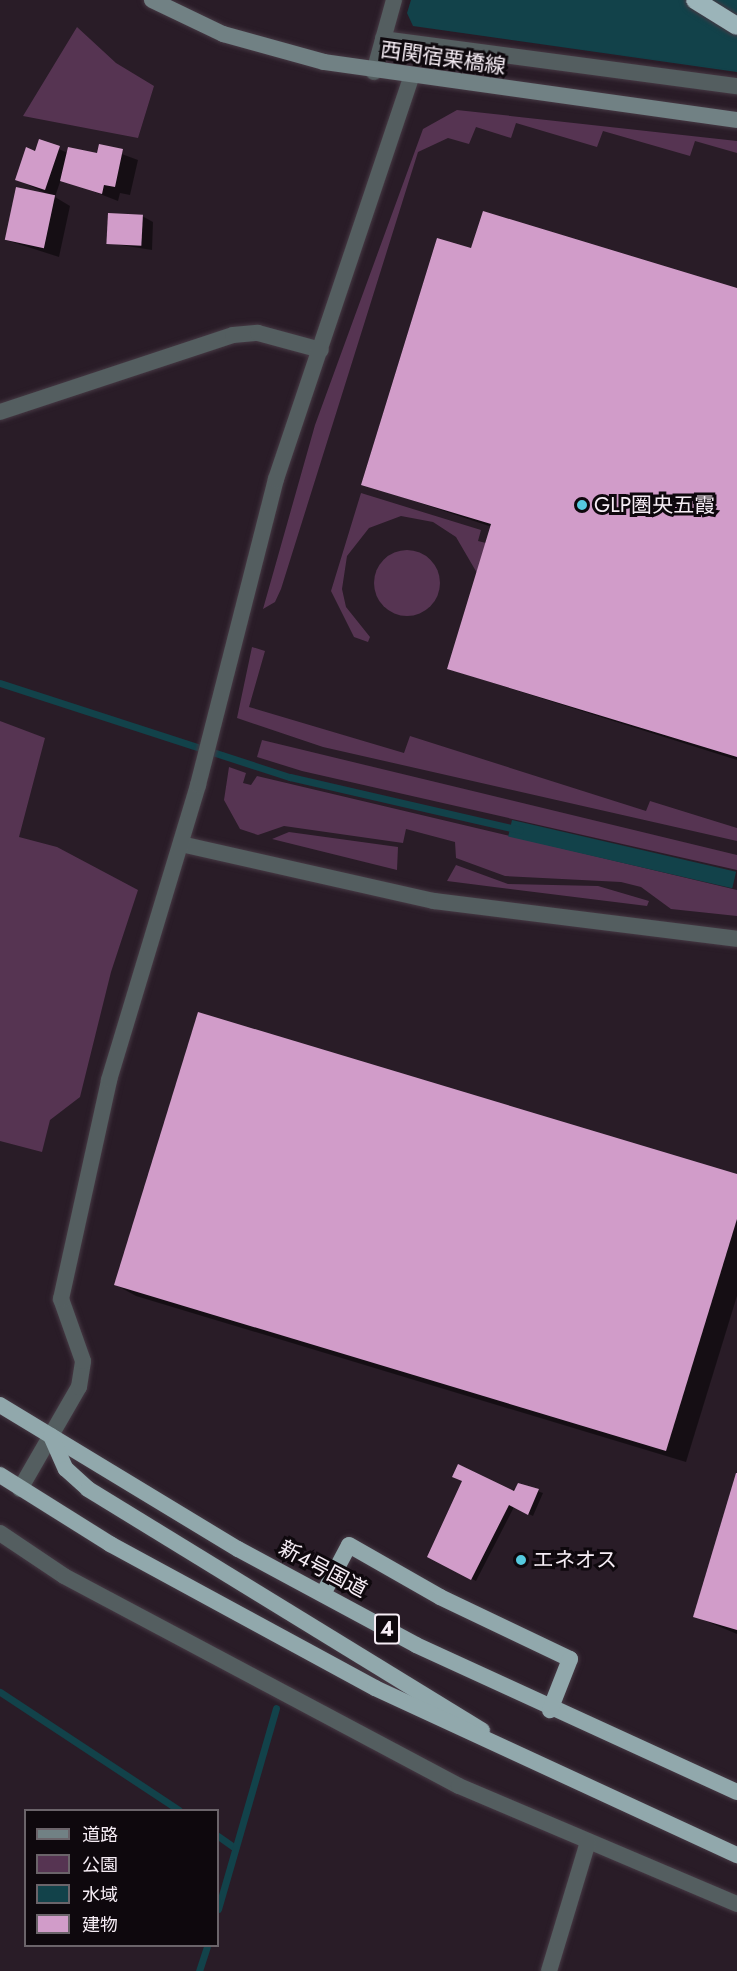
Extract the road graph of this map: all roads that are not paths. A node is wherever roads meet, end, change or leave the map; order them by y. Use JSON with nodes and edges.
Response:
{"nodes":[{"id":1,"x":152,"y":0,"type":"edge"},
{"id":2,"x":394,"y":0,"type":"edge"},
{"id":3,"x":695,"y":0,"type":"edge"},
{"id":4,"x":737,"y":26,"type":"edge"},
{"id":5,"x":383,"y":39,"type":"junction"},
{"id":6,"x":374,"y":72,"type":"junction"},
{"id":7,"x":411,"y":78,"type":"junction"},
{"id":8,"x":737,"y":86,"type":"edge"},
{"id":9,"x":737,"y":120,"type":"edge"},
{"id":10,"x":321,"y":350,"type":"junction"},
{"id":11,"x":0,"y":412,"type":"edge"},
{"id":12,"x":181,"y":844,"type":"junction"},
{"id":13,"x":737,"y":939,"type":"edge"},
{"id":14,"x":0,"y":1405,"type":"edge"},
{"id":15,"x":51,"y":1436,"type":"junction"},
{"id":16,"x":0,"y":1475,"type":"edge"},
{"id":17,"x":20,"y":1489,"type":"junction"},
{"id":18,"x":0,"y":1533,"type":"edge"},
{"id":19,"x":323,"y":1594,"type":"junction"},
{"id":20,"x":550,"y":1710,"type":"junction"},
{"id":21,"x":528,"y":1760,"type":"junction"},
{"id":22,"x":737,"y":1792,"type":"edge"},
{"id":23,"x":588,"y":1842,"type":"junction"},
{"id":24,"x":737,"y":1855,"type":"edge"},
{"id":25,"x":737,"y":1904,"type":"edge"},
{"id":26,"x":549,"y":1971,"type":"edge"}],
"edges":[{"from":1,"to":6,"type":"main road","name":"西関宿栗橋線"},
{"from":2,"to":5,"type":"street"},
{"from":3,"to":4,"type":"highway"},
{"from":5,"to":6,"type":"street"},
{"from":5,"to":8,"type":"street"},
{"from":6,"to":7,"type":"main road","name":"西関宿栗橋線"},
{"from":7,"to":9,"type":"main road","name":"西関宿栗橋線"},
{"from":7,"to":10,"type":"street"},
{"from":10,"to":11,"type":"street"},
{"from":10,"to":12,"type":"street"},
{"from":12,"to":13,"type":"street"},
{"from":12,"to":15,"type":"street"},
{"from":14,"to":15,"type":"highway","name":"新4号国道","number":"4"},
{"from":15,"to":17,"type":"street"},
{"from":15,"to":19,"type":"highway","name":"新4号国道","number":"4"},
{"from":15,"to":21,"type":"highway"},
{"from":16,"to":17,"type":"highway"},
{"from":17,"to":21,"type":"highway"},
{"from":18,"to":23,"type":"street"},
{"from":19,"to":20,"type":"highway","name":"新4号国道","number":"4"},
{"from":19,"to":20,"type":"highway"},
{"from":20,"to":22,"type":"highway","name":"新4号国道","number":"4"},
{"from":21,"to":24,"type":"highway"},
{"from":23,"to":25,"type":"street"},
{"from":23,"to":26,"type":"street"}]}
